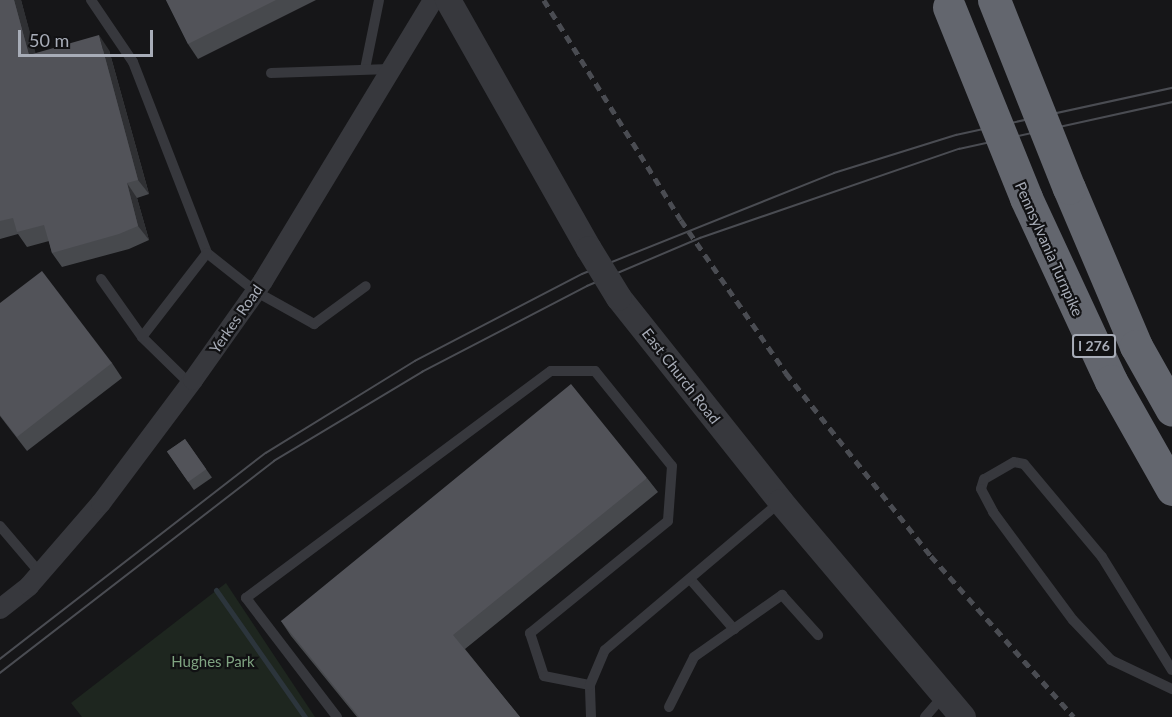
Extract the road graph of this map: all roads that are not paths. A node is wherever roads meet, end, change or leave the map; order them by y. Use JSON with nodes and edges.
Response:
{"nodes":[{"id":1,"x":91,"y":0,"type":"edge"},
{"id":2,"x":379,"y":0,"type":"edge"},
{"id":3,"x":433,"y":0,"type":"edge"},
{"id":4,"x":448,"y":0,"type":"edge"},
{"id":5,"x":994,"y":0,"type":"edge"},
{"id":6,"x":947,"y":3,"type":"edge"},
{"id":7,"x":365,"y":69,"type":"junction"},
{"id":8,"x":390,"y":69,"type":"junction"},
{"id":9,"x":271,"y":73,"type":"dead end"},
{"id":10,"x":207,"y":253,"type":"junction"},
{"id":11,"x":101,"y":279,"type":"dead end"},
{"id":12,"x":366,"y":286,"type":"dead end"},
{"id":13,"x":255,"y":291,"type":"junction"},
{"id":14,"x":142,"y":337,"type":"junction"},
{"id":15,"x":190,"y":384,"type":"junction"},
{"id":16,"x":1172,"y":410,"type":"edge"},
{"id":17,"x":1172,"y":489,"type":"edge"},
{"id":18,"x":781,"y":502,"type":"junction"},
{"id":19,"x":0,"y":526,"type":"edge"},
{"id":20,"x":40,"y":573,"type":"junction"},
{"id":21,"x":690,"y":579,"type":"junction"},
{"id":22,"x":0,"y":609,"type":"edge"},
{"id":23,"x":734,"y":629,"type":"junction"},
{"id":24,"x":818,"y":635,"type":"dead end"},
{"id":25,"x":1172,"y":670,"type":"edge"},
{"id":26,"x":590,"y":685,"type":"junction"},
{"id":27,"x":1172,"y":689,"type":"edge"},
{"id":28,"x":944,"y":694,"type":"junction"},
{"id":29,"x":669,"y":707,"type":"dead end"},
{"id":30,"x":337,"y":717,"type":"edge"},
{"id":31,"x":591,"y":717,"type":"edge"},
{"id":32,"x":925,"y":717,"type":"edge"},
{"id":33,"x":963,"y":717,"type":"edge"}],
"edges":[{"from":1,"to":10,"type":"lane"},
{"from":2,"to":7,"type":"lane"},
{"from":3,"to":8,"type":"street","name":"Yerkes Road"},
{"from":4,"to":18,"type":"street","name":"East Church Road","bridge":true},
{"from":5,"to":16,"type":"highway","number":"I 276","bridge":true},
{"from":6,"to":17,"type":"highway","name":"Pennsylvania Turnpike","number":"I 276","bridge":true},
{"from":7,"to":8,"type":"lane"},
{"from":7,"to":9,"type":"lane"},
{"from":8,"to":13,"type":"street","name":"Yerkes Road"},
{"from":10,"to":13,"type":"lane"},
{"from":10,"to":14,"type":"lane"},
{"from":11,"to":14,"type":"lane"},
{"from":12,"to":13,"type":"lane"},
{"from":13,"to":15,"type":"street","name":"Yerkes Road"},
{"from":14,"to":15,"type":"lane"},
{"from":15,"to":20,"type":"street","name":"Yerkes Road"},
{"from":18,"to":21,"type":"lane"},
{"from":18,"to":28,"type":"street","name":"East Church Road"},
{"from":19,"to":20,"type":"lane"},
{"from":20,"to":22,"type":"street","name":"Yerkes Road"},
{"from":21,"to":23,"type":"lane"},
{"from":21,"to":26,"type":"lane"},
{"from":23,"to":24,"type":"lane"},
{"from":23,"to":29,"type":"lane"},
{"from":25,"to":27,"type":"lane"},
{"from":26,"to":30,"type":"lane"},
{"from":26,"to":31,"type":"lane"},
{"from":28,"to":32,"type":"lane"},
{"from":28,"to":33,"type":"street","name":"East Church Road"}]}
